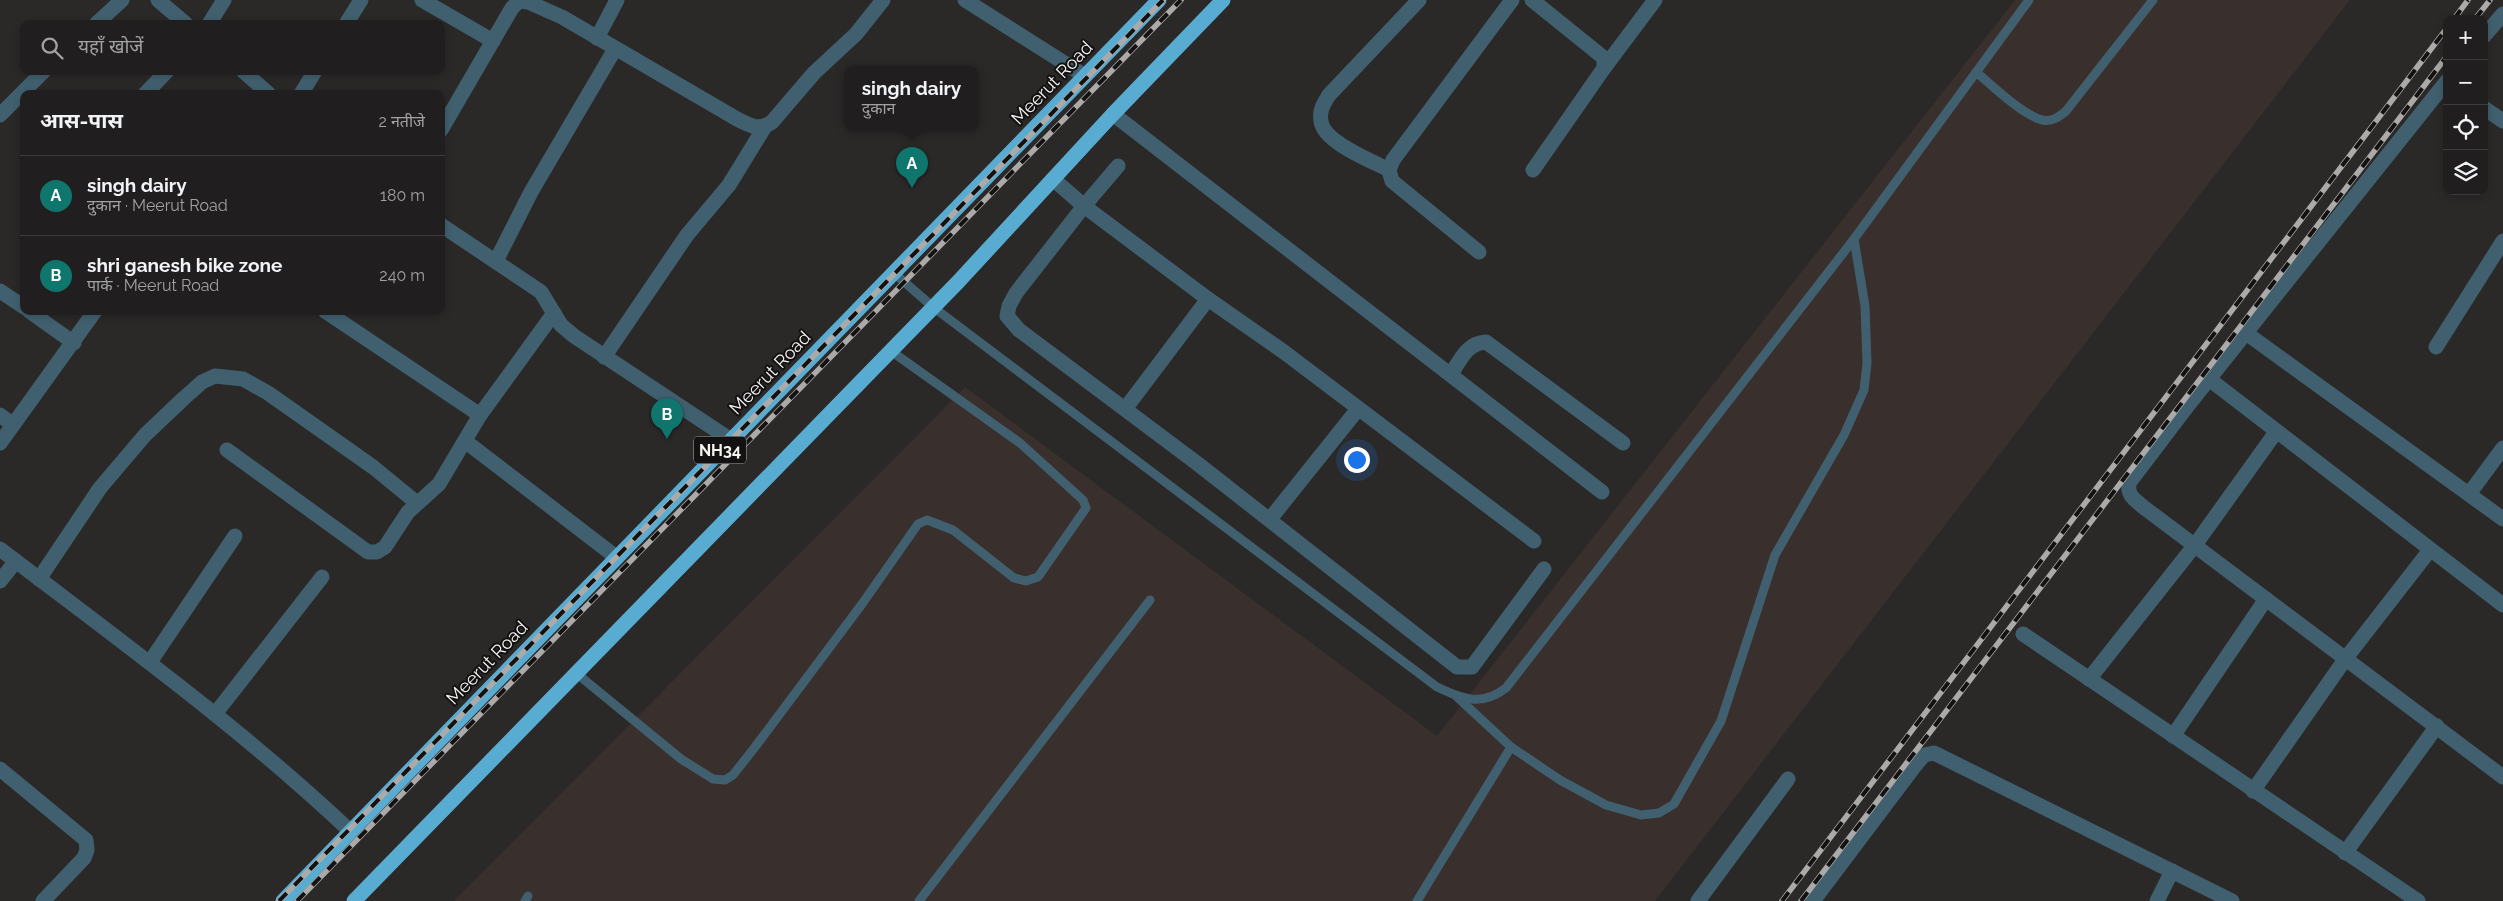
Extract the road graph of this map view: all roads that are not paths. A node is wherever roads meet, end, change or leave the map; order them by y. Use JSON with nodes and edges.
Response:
{"nodes":[{"id":1,"x":122,"y":0,"type":"edge"},
{"id":2,"x":158,"y":0,"type":"edge"},
{"id":3,"x":224,"y":0,"type":"edge"},
{"id":4,"x":362,"y":0,"type":"edge"},
{"id":5,"x":422,"y":0,"type":"edge"},
{"id":6,"x":616,"y":0,"type":"edge"},
{"id":7,"x":883,"y":0,"type":"edge"},
{"id":8,"x":965,"y":0,"type":"edge"},
{"id":9,"x":1158,"y":0,"type":"edge"},
{"id":10,"x":1223,"y":0,"type":"edge"},
{"id":11,"x":1418,"y":0,"type":"edge"},
{"id":12,"x":1512,"y":0,"type":"edge"},
{"id":13,"x":1532,"y":0,"type":"edge"},
{"id":14,"x":1655,"y":0,"type":"edge"},
{"id":15,"x":2029,"y":0,"type":"edge"},
{"id":16,"x":2153,"y":0,"type":"edge"},
{"id":17,"x":529,"y":1,"type":"edge"},
{"id":18,"x":2503,"y":14,"type":"edge"},
{"id":19,"x":100,"y":20,"type":"edge"},
{"id":20,"x":181,"y":20,"type":"edge"},
{"id":21,"x":212,"y":20,"type":"edge"},
{"id":22,"x":349,"y":20,"type":"edge"},
{"id":23,"x":2488,"y":31,"type":"edge"},
{"id":24,"x":596,"y":38,"type":"junction"},
{"id":25,"x":493,"y":41,"type":"junction"},
{"id":26,"x":615,"y":48,"type":"junction"},
{"id":27,"x":1604,"y":68,"type":"junction"},
{"id":28,"x":1976,"y":72,"type":"junction"},
{"id":29,"x":40,"y":75,"type":"edge"},
{"id":30,"x":163,"y":75,"type":"edge"},
{"id":31,"x":248,"y":75,"type":"edge"},
{"id":32,"x":312,"y":75,"type":"edge"},
{"id":33,"x":1085,"y":76,"type":"junction"},
{"id":34,"x":2443,"y":86,"type":"edge"},
{"id":35,"x":25,"y":90,"type":"edge"},
{"id":36,"x":149,"y":90,"type":"edge"},
{"id":37,"x":264,"y":90,"type":"edge"},
{"id":38,"x":303,"y":90,"type":"edge"},
{"id":39,"x":20,"y":95,"type":"edge"},
{"id":40,"x":2488,"y":111,"type":"edge"},
{"id":41,"x":1113,"y":114,"type":"junction"},
{"id":42,"x":0,"y":115,"type":"edge"},
{"id":43,"x":2503,"y":121,"type":"edge"},
{"id":44,"x":445,"y":123,"type":"edge"},
{"id":45,"x":764,"y":128,"type":"junction"},
{"id":46,"x":1118,"y":166,"type":"dead end"},
{"id":47,"x":1389,"y":170,"type":"junction"},
{"id":48,"x":1533,"y":170,"type":"dead end"},
{"id":49,"x":1053,"y":179,"type":"junction"},
{"id":50,"x":1084,"y":206,"type":"junction"},
{"id":51,"x":445,"y":228,"type":"edge"},
{"id":52,"x":1854,"y":239,"type":"junction"},
{"id":53,"x":2503,"y":241,"type":"edge"},
{"id":54,"x":1479,"y":252,"type":"dead end"},
{"id":55,"x":496,"y":261,"type":"junction"},
{"id":56,"x":894,"y":272,"type":"junction"},
{"id":57,"x":0,"y":291,"type":"edge"},
{"id":58,"x":1208,"y":299,"type":"junction"},
{"id":59,"x":20,"y":305,"type":"edge"},
{"id":60,"x":933,"y":307,"type":"junction"},
{"id":61,"x":554,"y":313,"type":"junction"},
{"id":62,"x":35,"y":315,"type":"edge"},
{"id":63,"x":92,"y":315,"type":"edge"},
{"id":64,"x":331,"y":315,"type":"edge"},
{"id":65,"x":2246,"y":333,"type":"junction"},
{"id":66,"x":74,"y":343,"type":"junction"},
{"id":67,"x":2436,"y":347,"type":"dead end"},
{"id":68,"x":891,"y":351,"type":"junction"},
{"id":69,"x":604,"y":357,"type":"junction"},
{"id":70,"x":1451,"y":374,"type":"junction"},
{"id":71,"x":2209,"y":379,"type":"junction"},
{"id":72,"x":1358,"y":408,"type":"junction"},
{"id":73,"x":1125,"y":410,"type":"junction"},
{"id":74,"x":0,"y":415,"type":"edge"},
{"id":75,"x":480,"y":415,"type":"junction"},
{"id":76,"x":13,"y":425,"type":"junction"},
{"id":77,"x":2276,"y":432,"type":"junction"},
{"id":78,"x":731,"y":440,"type":"junction"},
{"id":79,"x":465,"y":441,"type":"junction"},
{"id":80,"x":1624,"y":442,"type":"dead end"},
{"id":81,"x":0,"y":443,"type":"edge"},
{"id":82,"x":2503,"y":448,"type":"edge"},
{"id":83,"x":227,"y":450,"type":"dead end"},
{"id":84,"x":1602,"y":492,"type":"dead end"},
{"id":85,"x":2469,"y":494,"type":"junction"},
{"id":86,"x":417,"y":503,"type":"junction"},
{"id":87,"x":1270,"y":519,"type":"junction"},
{"id":88,"x":2503,"y":519,"type":"edge"},
{"id":89,"x":235,"y":536,"type":"dead end"},
{"id":90,"x":1534,"y":541,"type":"dead end"},
{"id":91,"x":2195,"y":546,"type":"junction"},
{"id":92,"x":0,"y":549,"type":"edge"},
{"id":93,"x":2430,"y":550,"type":"junction"},
{"id":94,"x":616,"y":557,"type":"junction"},
{"id":95,"x":16,"y":561,"type":"junction"},
{"id":96,"x":1544,"y":569,"type":"dead end"},
{"id":97,"x":322,"y":577,"type":"dead end"},
{"id":98,"x":39,"y":579,"type":"junction"},
{"id":99,"x":0,"y":582,"type":"edge"},
{"id":100,"x":2266,"y":598,"type":"junction"},
{"id":101,"x":1150,"y":600,"type":"dead end"},
{"id":102,"x":2503,"y":605,"type":"edge"},
{"id":103,"x":2023,"y":634,"type":"dead end"},
{"id":104,"x":2346,"y":658,"type":"junction"},
{"id":105,"x":150,"y":662,"type":"junction"},
{"id":106,"x":576,"y":673,"type":"junction"},
{"id":107,"x":2089,"y":679,"type":"junction"},
{"id":108,"x":1456,"y":696,"type":"junction"},
{"id":109,"x":215,"y":714,"type":"junction"},
{"id":110,"x":2437,"y":726,"type":"junction"},
{"id":111,"x":2173,"y":736,"type":"junction"},
{"id":112,"x":1511,"y":747,"type":"junction"},
{"id":113,"x":0,"y":769,"type":"edge"},
{"id":114,"x":2503,"y":777,"type":"edge"},
{"id":115,"x":1788,"y":780,"type":"dead end"},
{"id":116,"x":2253,"y":791,"type":"junction"},
{"id":117,"x":350,"y":831,"type":"junction"},
{"id":118,"x":2345,"y":853,"type":"junction"},
{"id":119,"x":2172,"y":871,"type":"junction"},
{"id":120,"x":2227,"y":900,"type":"edge"},
{"id":121,"x":43,"y":901,"type":"edge"},
{"id":122,"x":283,"y":901,"type":"edge"},
{"id":123,"x":354,"y":901,"type":"edge"},
{"id":124,"x":919,"y":901,"type":"edge"},
{"id":125,"x":1416,"y":901,"type":"edge"},
{"id":126,"x":1698,"y":901,"type":"edge"},
{"id":127,"x":1813,"y":901,"type":"edge"},
{"id":128,"x":2157,"y":901,"type":"edge"},
{"id":129,"x":2418,"y":901,"type":"edge"}],
"edges":[{"from":1,"to":19,"type":"street"},
{"from":2,"to":20,"type":"street"},
{"from":3,"to":21,"type":"street"},
{"from":4,"to":22,"type":"street"},
{"from":5,"to":25,"type":"street"},
{"from":6,"to":24,"type":"street"},
{"from":7,"to":45,"type":"street"},
{"from":8,"to":33,"type":"street"},
{"from":9,"to":33,"type":"highway","name":"Meerut Road","number":"NH34"},
{"from":10,"to":41,"type":"highway","number":"NH34"},
{"from":11,"to":47,"type":"street"},
{"from":12,"to":47,"type":"street"},
{"from":13,"to":27,"type":"street"},
{"from":14,"to":27,"type":"street"},
{"from":15,"to":28,"type":"lane"},
{"from":16,"to":28,"type":"lane"},
{"from":17,"to":24,"type":"street"},
{"from":17,"to":25,"type":"street"},
{"from":18,"to":23,"type":"street"},
{"from":24,"to":26,"type":"street"},
{"from":25,"to":44,"type":"street"},
{"from":26,"to":45,"type":"street"},
{"from":26,"to":55,"type":"street"},
{"from":27,"to":48,"type":"street"},
{"from":28,"to":52,"type":"lane"},
{"from":29,"to":35,"type":"street"},
{"from":30,"to":36,"type":"street"},
{"from":31,"to":37,"type":"street"},
{"from":32,"to":38,"type":"street"},
{"from":33,"to":56,"type":"highway","name":"Meerut Road","number":"NH34"},
{"from":34,"to":65,"type":"street"},
{"from":39,"to":42,"type":"street"},
{"from":40,"to":43,"type":"street"},
{"from":41,"to":49,"type":"highway","number":"NH34"},
{"from":41,"to":70,"type":"street"},
{"from":45,"to":69,"type":"street"},
{"from":46,"to":50,"type":"street"},
{"from":47,"to":54,"type":"street"},
{"from":49,"to":50,"type":"street"},
{"from":49,"to":60,"type":"highway","number":"NH34"},
{"from":50,"to":58,"type":"street"},
{"from":50,"to":73,"type":"street"},
{"from":51,"to":55,"type":"street"},
{"from":52,"to":108,"type":"lane"},
{"from":52,"to":112,"type":"lane"},
{"from":53,"to":67,"type":"street"},
{"from":55,"to":61,"type":"street"},
{"from":56,"to":60,"type":"lane"},
{"from":56,"to":78,"type":"highway","name":"Meerut Road","number":"NH34"},
{"from":57,"to":59,"type":"street"},
{"from":58,"to":72,"type":"street"},
{"from":58,"to":73,"type":"street"},
{"from":60,"to":68,"type":"highway","number":"NH34"},
{"from":60,"to":108,"type":"lane"},
{"from":61,"to":69,"type":"street"},
{"from":61,"to":75,"type":"street"},
{"from":62,"to":66,"type":"street"},
{"from":63,"to":66,"type":"street"},
{"from":64,"to":75,"type":"street"},
{"from":65,"to":71,"type":"street"},
{"from":65,"to":85,"type":"street"},
{"from":66,"to":76,"type":"street"},
{"from":68,"to":106,"type":"highway","number":"NH34"},
{"from":68,"to":106,"type":"lane"},
{"from":69,"to":78,"type":"street"},
{"from":70,"to":80,"type":"street"},
{"from":70,"to":84,"type":"street"},
{"from":71,"to":77,"type":"street"},
{"from":71,"to":91,"type":"street"},
{"from":72,"to":87,"type":"street"},
{"from":72,"to":90,"type":"street"},
{"from":73,"to":87,"type":"street"},
{"from":74,"to":76,"type":"street"},
{"from":75,"to":79,"type":"street"},
{"from":76,"to":81,"type":"street"},
{"from":77,"to":91,"type":"street"},
{"from":77,"to":93,"type":"street"},
{"from":78,"to":94,"type":"highway","name":"Meerut Road","number":"NH34"},
{"from":79,"to":86,"type":"street"},
{"from":79,"to":94,"type":"street"},
{"from":82,"to":85,"type":"street"},
{"from":83,"to":86,"type":"street"},
{"from":85,"to":88,"type":"street"},
{"from":86,"to":98,"type":"street"},
{"from":87,"to":96,"type":"street"},
{"from":89,"to":105,"type":"street"},
{"from":91,"to":100,"type":"street"},
{"from":91,"to":107,"type":"street"},
{"from":92,"to":95,"type":"street"},
{"from":93,"to":102,"type":"street"},
{"from":93,"to":104,"type":"street"},
{"from":94,"to":117,"type":"highway","name":"Meerut Road","number":"NH34"},
{"from":95,"to":98,"type":"street"},
{"from":95,"to":99,"type":"street"},
{"from":97,"to":109,"type":"street"},
{"from":98,"to":105,"type":"street"},
{"from":100,"to":104,"type":"street"},
{"from":100,"to":111,"type":"street"},
{"from":101,"to":124,"type":"lane"},
{"from":103,"to":107,"type":"street"},
{"from":104,"to":110,"type":"street"},
{"from":104,"to":116,"type":"street"},
{"from":105,"to":109,"type":"street"},
{"from":106,"to":123,"type":"highway","number":"NH34"},
{"from":107,"to":111,"type":"street"},
{"from":108,"to":112,"type":"lane"},
{"from":109,"to":117,"type":"street"},
{"from":110,"to":114,"type":"street"},
{"from":110,"to":118,"type":"street"},
{"from":111,"to":116,"type":"street"},
{"from":112,"to":125,"type":"lane"},
{"from":113,"to":121,"type":"street"},
{"from":115,"to":126,"type":"street"},
{"from":116,"to":118,"type":"street"},
{"from":117,"to":122,"type":"highway","name":"Meerut Road","number":"NH34"},
{"from":118,"to":129,"type":"street"},
{"from":119,"to":120,"type":"street"},
{"from":119,"to":127,"type":"street"},
{"from":119,"to":128,"type":"street"}]}
